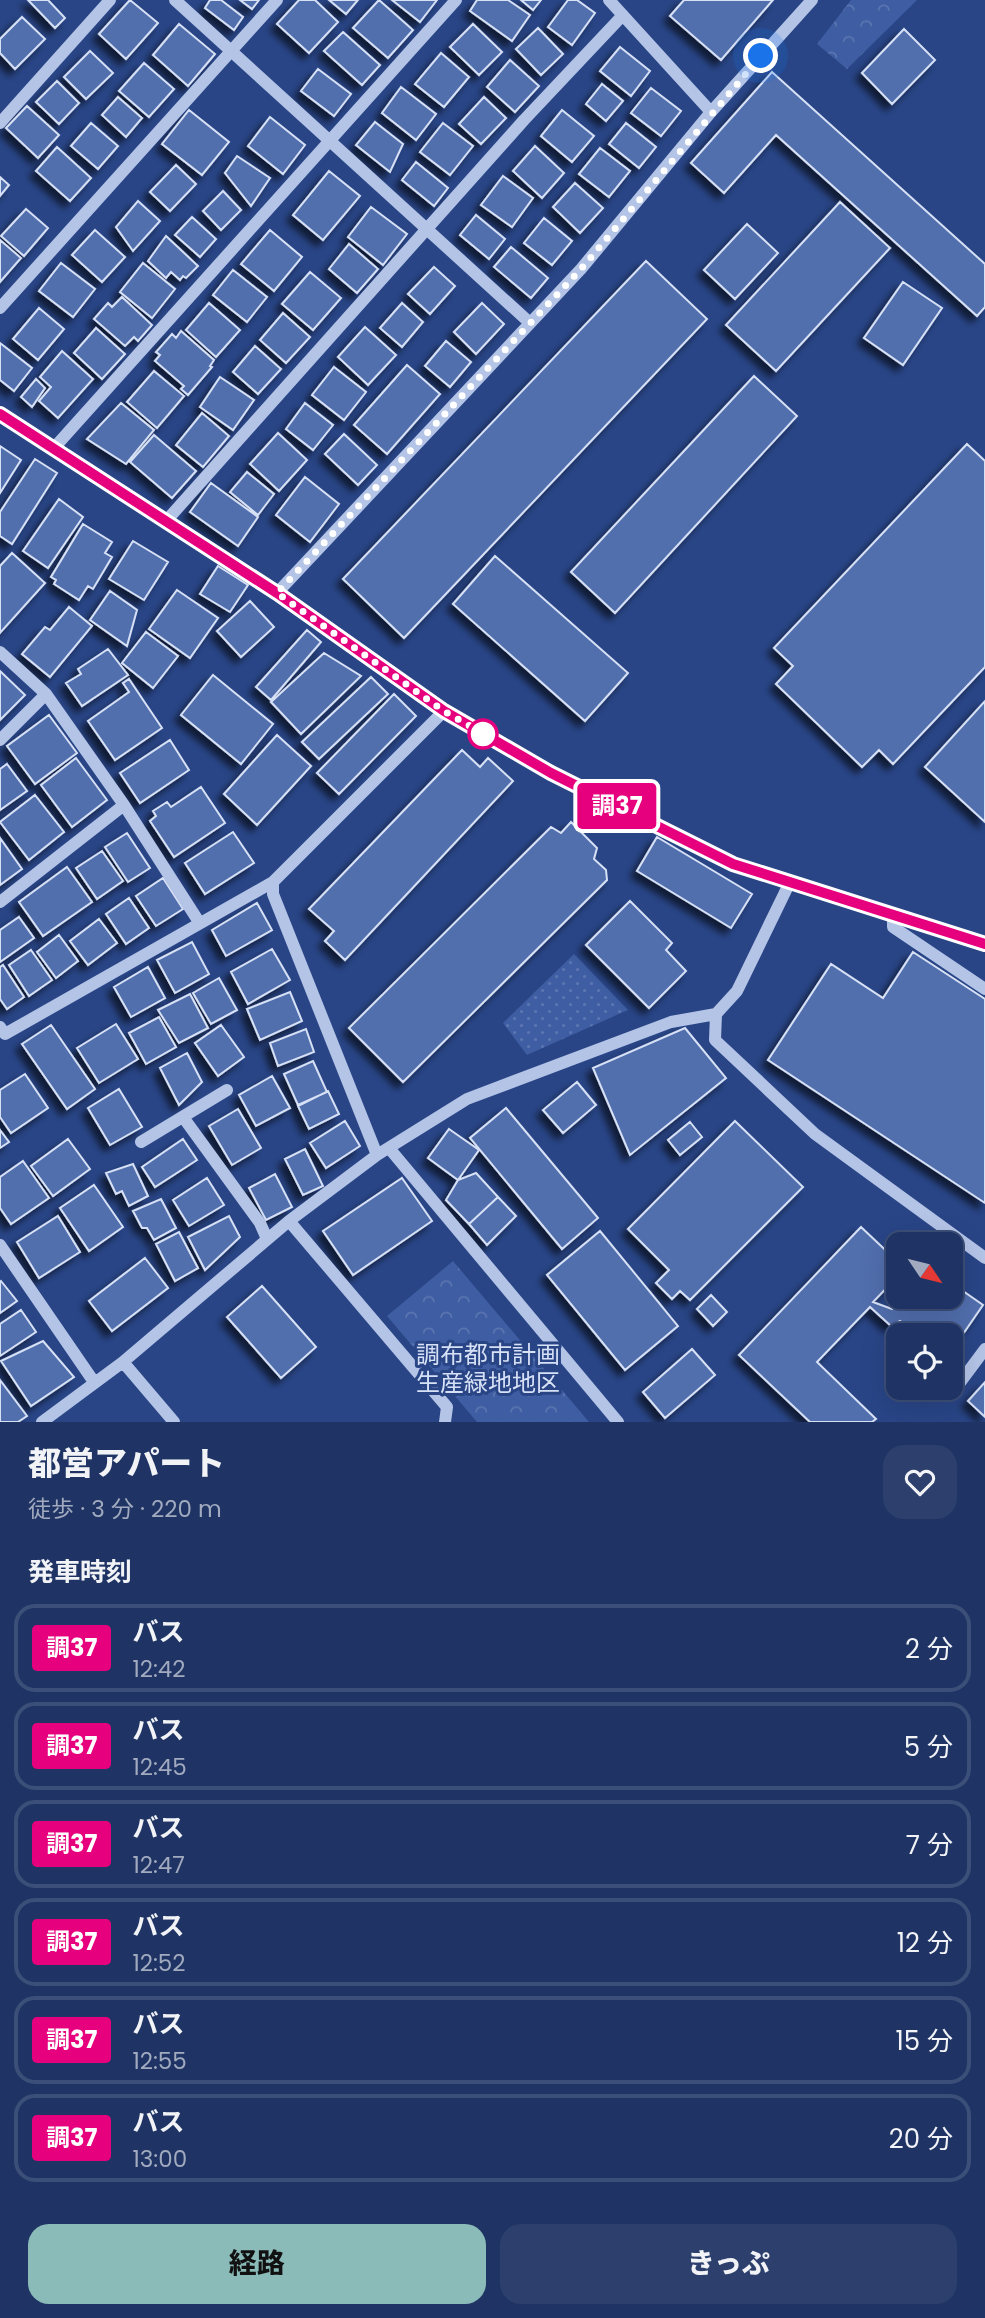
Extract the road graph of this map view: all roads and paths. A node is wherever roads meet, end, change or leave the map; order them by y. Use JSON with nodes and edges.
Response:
{"nodes":[{"id":1,"x":110,"y":0,"type":"edge"},
{"id":2,"x":175,"y":0,"type":"edge"},
{"id":3,"x":277,"y":0,"type":"edge"},
{"id":4,"x":456,"y":0,"type":"edge"},
{"id":5,"x":609,"y":0,"type":"edge"},
{"id":6,"x":812,"y":0,"type":"edge"},
{"id":7,"x":623,"y":15,"type":"junction"},
{"id":8,"x":232,"y":51,"type":"junction"},
{"id":9,"x":711,"y":112,"type":"junction"},
{"id":10,"x":0,"y":123,"type":"edge"},
{"id":11,"x":330,"y":141,"type":"junction"},
{"id":12,"x":428,"y":231,"type":"junction"},
{"id":13,"x":0,"y":308,"type":"edge"},
{"id":14,"x":530,"y":323,"type":"junction"},
{"id":15,"x":0,"y":415,"type":"edge"},
{"id":16,"x":54,"y":448,"type":"junction"},
{"id":17,"x":167,"y":520,"type":"junction"},
{"id":18,"x":277,"y":593,"type":"junction"},
{"id":19,"x":0,"y":652,"type":"edge"},
{"id":20,"x":46,"y":694,"type":"junction"},
{"id":21,"x":444,"y":711,"type":"junction"},
{"id":22,"x":0,"y":740,"type":"edge"},
{"id":23,"x":124,"y":805,"type":"junction"},
{"id":24,"x":273,"y":882,"type":"junction"},
{"id":25,"x":790,"y":882,"type":"junction"},
{"id":26,"x":0,"y":902,"type":"edge"},
{"id":27,"x":892,"y":913,"type":"junction"},
{"id":28,"x":200,"y":922,"type":"junction"},
{"id":29,"x":985,"y":944,"type":"edge"},
{"id":30,"x":985,"y":989,"type":"edge"},
{"id":31,"x":716,"y":1014,"type":"junction"},
{"id":32,"x":0,"y":1027,"type":"edge"},
{"id":33,"x":227,"y":1090,"type":"dead end"},
{"id":34,"x":183,"y":1117,"type":"junction"},
{"id":35,"x":141,"y":1142,"type":"dead end"},
{"id":36,"x":389,"y":1148,"type":"junction"},
{"id":37,"x":377,"y":1155,"type":"junction"},
{"id":38,"x":289,"y":1221,"type":"junction"},
{"id":39,"x":267,"y":1239,"type":"junction"},
{"id":40,"x":0,"y":1245,"type":"edge"},
{"id":41,"x":985,"y":1258,"type":"edge"},
{"id":42,"x":985,"y":1349,"type":"edge"},
{"id":43,"x":123,"y":1362,"type":"junction"},
{"id":44,"x":963,"y":1379,"type":"edge"},
{"id":45,"x":94,"y":1382,"type":"junction"},
{"id":46,"x":42,"y":1422,"type":"edge"},
{"id":47,"x":174,"y":1422,"type":"edge"},
{"id":48,"x":445,"y":1422,"type":"edge"},
{"id":49,"x":618,"y":1422,"type":"edge"}],
"edges":[{"from":1,"to":10,"type":"street"},
{"from":2,"to":8,"type":"street"},
{"from":3,"to":8,"type":"street"},
{"from":4,"to":11,"type":"street"},
{"from":5,"to":7,"type":"street"},
{"from":6,"to":9,"type":"street"},
{"from":7,"to":9,"type":"street"},
{"from":7,"to":12,"type":"street"},
{"from":8,"to":11,"type":"street"},
{"from":8,"to":13,"type":"street"},
{"from":9,"to":14,"type":"street"},
{"from":11,"to":12,"type":"street"},
{"from":11,"to":16,"type":"street"},
{"from":12,"to":14,"type":"street"},
{"from":12,"to":17,"type":"street"},
{"from":14,"to":18,"type":"street"},
{"from":15,"to":16,"type":"street"},
{"from":16,"to":17,"type":"street"},
{"from":17,"to":18,"type":"street"},
{"from":18,"to":21,"type":"street"},
{"from":19,"to":20,"type":"street"},
{"from":20,"to":22,"type":"street"},
{"from":20,"to":23,"type":"street"},
{"from":21,"to":24,"type":"street"},
{"from":21,"to":25,"type":"street"},
{"from":23,"to":26,"type":"street"},
{"from":23,"to":28,"type":"street"},
{"from":24,"to":28,"type":"street"},
{"from":24,"to":37,"type":"street"},
{"from":25,"to":27,"type":"street"},
{"from":25,"to":31,"type":"street"},
{"from":27,"to":29,"type":"street"},
{"from":27,"to":30,"type":"street"},
{"from":28,"to":32,"type":"street"},
{"from":31,"to":36,"type":"street"},
{"from":31,"to":41,"type":"street"},
{"from":33,"to":34,"type":"street"},
{"from":34,"to":35,"type":"street"},
{"from":34,"to":39,"type":"street"},
{"from":36,"to":37,"type":"street"},
{"from":36,"to":49,"type":"street"},
{"from":37,"to":38,"type":"street"},
{"from":38,"to":39,"type":"street"},
{"from":38,"to":48,"type":"street"},
{"from":39,"to":43,"type":"street"},
{"from":40,"to":45,"type":"street"},
{"from":42,"to":44,"type":"street"},
{"from":43,"to":45,"type":"street"},
{"from":43,"to":47,"type":"street"},
{"from":45,"to":46,"type":"street"}]}
